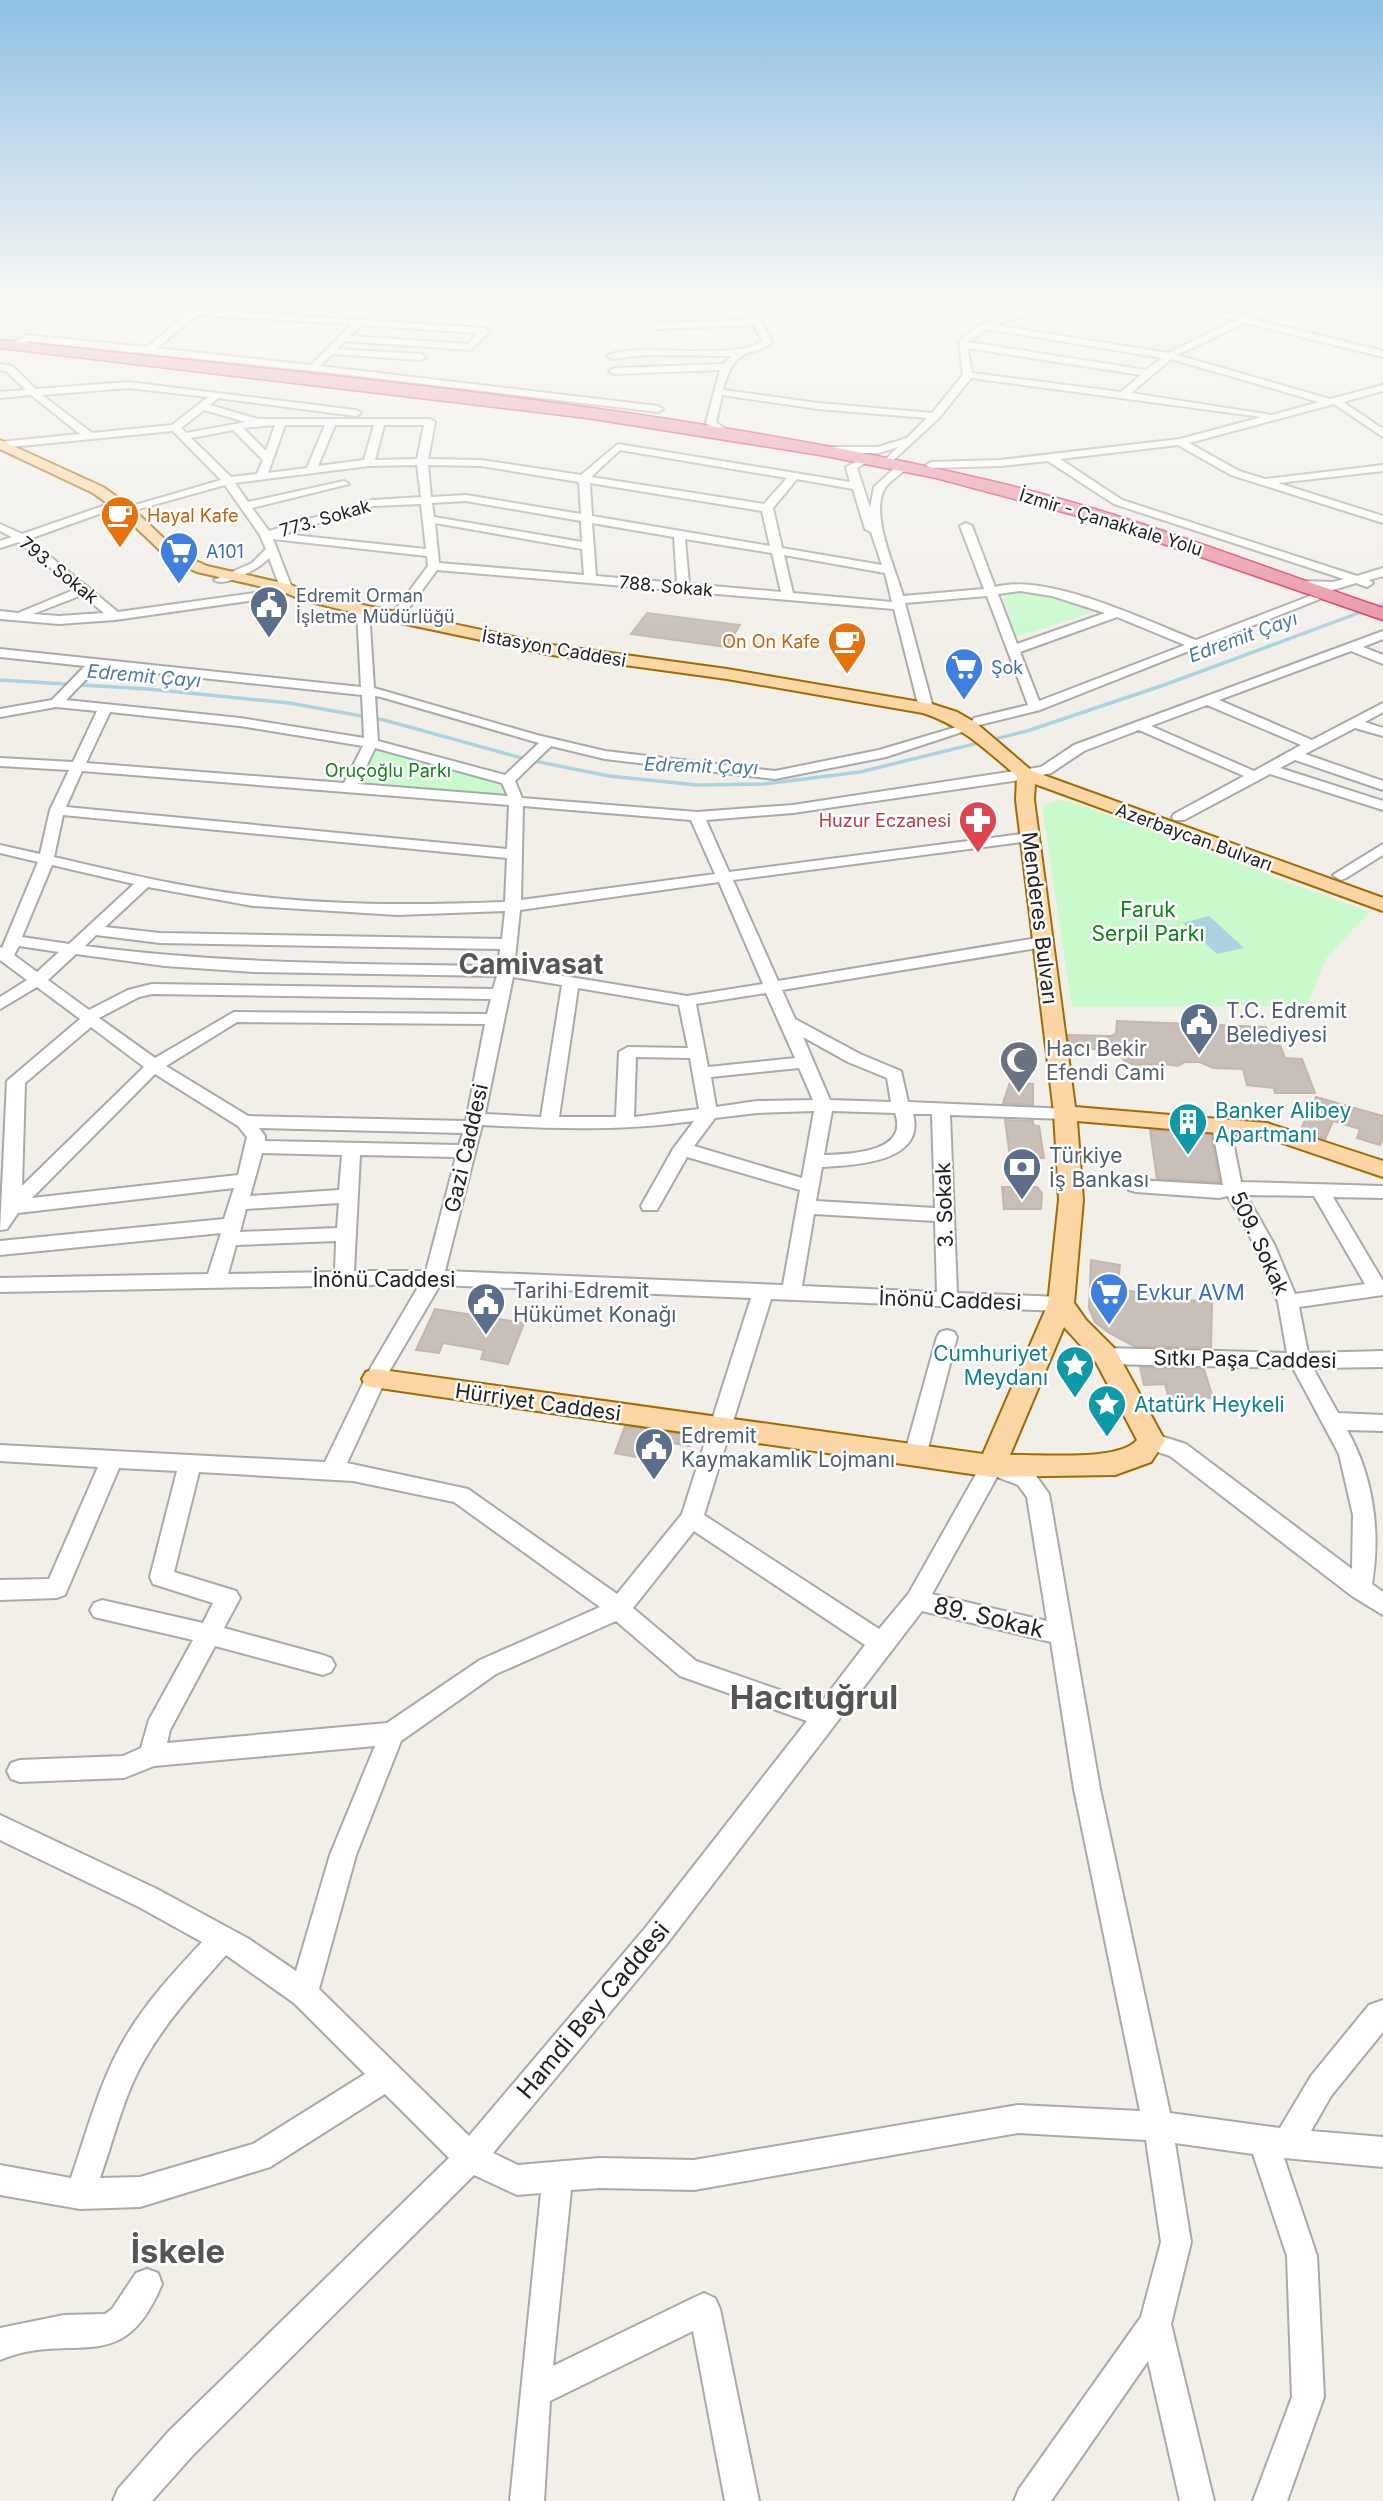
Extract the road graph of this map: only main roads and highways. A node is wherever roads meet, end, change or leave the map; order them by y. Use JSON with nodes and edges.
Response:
{"nodes":[{"id":1,"x":555,"y":420,"type":"edge"},
{"id":2,"x":607,"y":420,"type":"edge"},
{"id":3,"x":0,"y":447,"type":"edge"},
{"id":4,"x":858,"y":463,"type":"junction"},
{"id":5,"x":893,"y":468,"type":"junction"},
{"id":6,"x":1334,"y":602,"type":"junction"},
{"id":7,"x":1383,"y":614,"type":"edge"},
{"id":8,"x":1383,"y":623,"type":"edge"},
{"id":9,"x":1027,"y":765,"type":"junction"},
{"id":10,"x":1383,"y":890,"type":"edge"},
{"id":11,"x":1383,"y":905,"type":"edge"},
{"id":12,"x":1065,"y":1113,"type":"junction"},
{"id":13,"x":1221,"y":1126,"type":"junction"},
{"id":14,"x":1383,"y":1169,"type":"edge"},
{"id":15,"x":1383,"y":1181,"type":"edge"},
{"id":16,"x":1061,"y":1304,"type":"junction"},
{"id":17,"x":378,"y":1374,"type":"road end"},
{"id":18,"x":994,"y":1461,"type":"junction"}],
"edges":[{"from":1,"to":4,"type":"highway","name":"İzmir - Çanakkale Yolu"},
{"from":2,"to":4,"type":"highway","name":"İzmir - Çanakkale Yolu"},
{"from":3,"to":9,"type":"main road","name":"İstasyon Caddesi"},
{"from":4,"to":5,"type":"highway","name":"İzmir - Çanakkale Yolu"},
{"from":5,"to":6,"type":"highway","name":"İzmir - Çanakkale Yolu"},
{"from":5,"to":6,"type":"highway","name":"İzmir - Çanakkale Yolu"},
{"from":6,"to":7,"type":"highway","name":"İzmir - Çanakkale Yolu"},
{"from":6,"to":8,"type":"highway","name":"İzmir - Çanakkale Yolu"},
{"from":9,"to":10,"type":"main road","name":"Azerbaycan Bulvarı"},
{"from":9,"to":11,"type":"main road","name":"Azerbaycan Bulvarı"},
{"from":9,"to":12,"type":"main road","name":"Menderes Bulvarı"},
{"from":12,"to":13,"type":"main road"},
{"from":12,"to":16,"type":"main road","name":"Menderes Bulvarı"},
{"from":13,"to":14,"type":"main road"},
{"from":13,"to":15,"type":"main road"},
{"from":16,"to":18,"type":"main road","name":"Menderes Bulvarı"},
{"from":16,"to":18,"type":"main road","name":"Hürriyet Caddesi"},
{"from":17,"to":18,"type":"main road","name":"Hürriyet Caddesi"}]}
